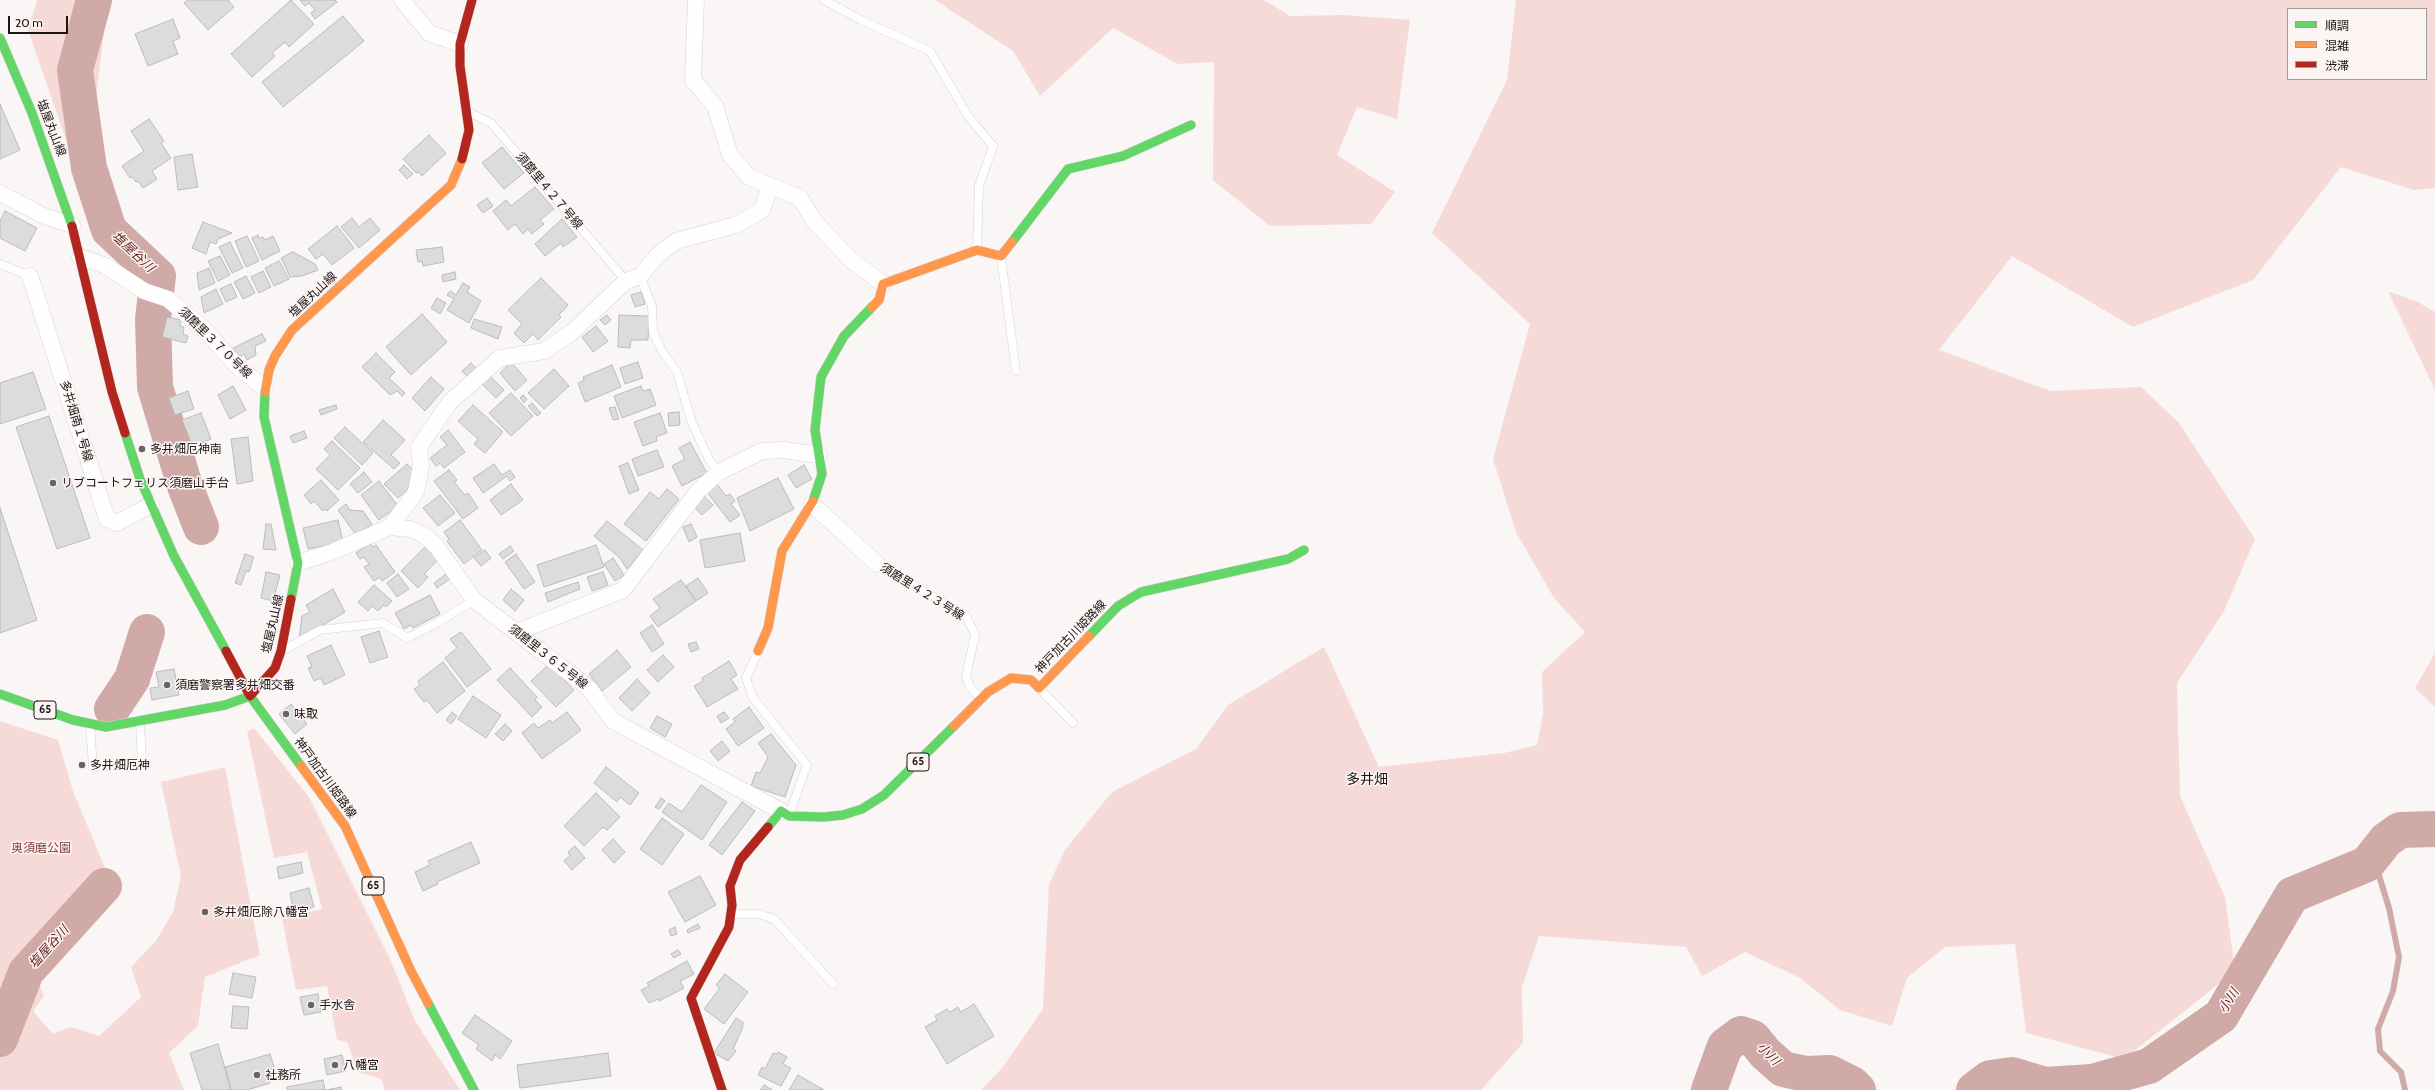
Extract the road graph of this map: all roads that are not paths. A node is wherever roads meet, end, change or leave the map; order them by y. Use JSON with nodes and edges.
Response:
{"nodes":[{"id":1,"x":402,"y":0,"type":"edge"},
{"id":2,"x":472,"y":0,"type":"edge"},
{"id":3,"x":696,"y":0,"type":"edge"},
{"id":4,"x":824,"y":0,"type":"edge"},
{"id":5,"x":0,"y":38,"type":"edge"},
{"id":6,"x":460,"y":44,"type":"junction"},
{"id":7,"x":465,"y":110,"type":"junction"},
{"id":8,"x":1191,"y":125,"type":"dead end"},
{"id":9,"x":770,"y":186,"type":"junction"},
{"id":10,"x":0,"y":193,"type":"edge"},
{"id":11,"x":72,"y":225,"type":"junction"},
{"id":12,"x":977,"y":250,"type":"junction"},
{"id":13,"x":80,"y":256,"type":"junction"},
{"id":14,"x":1001,"y":256,"type":"junction"},
{"id":15,"x":0,"y":264,"type":"edge"},
{"id":16,"x":30,"y":276,"type":"joint"},
{"id":17,"x":633,"y":279,"type":"junction"},
{"id":18,"x":883,"y":284,"type":"junction"},
{"id":19,"x":1016,"y":371,"type":"dead end"},
{"id":20,"x":265,"y":389,"type":"junction"},
{"id":21,"x":819,"y":455,"type":"junction"},
{"id":22,"x":720,"y":472,"type":"junction"},
{"id":23,"x":812,"y":504,"type":"junction"},
{"id":24,"x":151,"y":505,"type":"junction"},
{"id":25,"x":390,"y":526,"type":"junction"},
{"id":26,"x":1304,"y":550,"type":"dead end"},
{"id":27,"x":298,"y":563,"type":"junction"},
{"id":28,"x":877,"y":564,"type":"joint"},
{"id":29,"x":474,"y":600,"type":"junction"},
{"id":30,"x":517,"y":632,"type":"junction"},
{"id":31,"x":282,"y":651,"type":"junction"},
{"id":32,"x":758,"y":651,"type":"joint"},
{"id":33,"x":1039,"y":688,"type":"junction"},
{"id":34,"x":0,"y":694,"type":"edge"},
{"id":35,"x":250,"y":696,"type":"junction"},
{"id":36,"x":982,"y":700,"type":"junction"},
{"id":37,"x":140,"y":722,"type":"junction"},
{"id":38,"x":1073,"y":723,"type":"dead end"},
{"id":39,"x":90,"y":724,"type":"junction"},
{"id":40,"x":785,"y":814,"type":"junction"},
{"id":41,"x":731,"y":914,"type":"junction"},
{"id":42,"x":833,"y":984,"type":"dead end"},
{"id":43,"x":474,"y":1090,"type":"edge"},
{"id":44,"x":722,"y":1090,"type":"edge"}],
"edges":[{"from":1,"to":6,"type":"street"},
{"from":2,"to":6,"type":"street","name":"塩屋丸山線"},
{"from":3,"to":9,"type":"street"},
{"from":4,"to":12,"type":"lane"},
{"from":5,"to":11,"type":"street","name":"塩屋丸山線"},
{"from":6,"to":7,"type":"street","name":"塩屋丸山線"},
{"from":7,"to":17,"type":"lane","name":"須磨里４２７号線"},
{"from":7,"to":20,"type":"street","name":"塩屋丸山線"},
{"from":8,"to":14,"type":"street"},
{"from":9,"to":17,"type":"street"},
{"from":9,"to":18,"type":"street"},
{"from":10,"to":11,"type":"street"},
{"from":11,"to":13,"type":"street","name":"塩屋丸山線"},
{"from":12,"to":14,"type":"street"},
{"from":12,"to":18,"type":"street"},
{"from":13,"to":20,"type":"street","name":"須磨里３７０号線"},
{"from":13,"to":24,"type":"street","name":"塩屋丸山線"},
{"from":14,"to":19,"type":"lane"},
{"from":15,"to":16,"type":"lane"},
{"from":16,"to":24,"type":"street","name":"多井畑南１号線"},
{"from":17,"to":22,"type":"lane","name":"須磨里４２７号線"},
{"from":17,"to":25,"type":"street"},
{"from":18,"to":21,"type":"street"},
{"from":20,"to":27,"type":"street","name":"塩屋丸山線"},
{"from":21,"to":22,"type":"street"},
{"from":21,"to":23,"type":"street"},
{"from":22,"to":30,"type":"street"},
{"from":23,"to":28,"type":"street","name":"須磨里４２３号線"},
{"from":23,"to":32,"type":"street"},
{"from":24,"to":35,"type":"street","name":"塩屋丸山線"},
{"from":25,"to":27,"type":"street"},
{"from":25,"to":29,"type":"street","name":"須磨里３６５号線"},
{"from":26,"to":33,"type":"street","name":"神戸加古川姫路線"},
{"from":27,"to":31,"type":"street","name":"塩屋丸山線"},
{"from":28,"to":36,"type":"lane","name":"須磨里４２３号線"},
{"from":29,"to":30,"type":"street","name":"須磨里３６５号線"},
{"from":29,"to":31,"type":"lane"},
{"from":30,"to":40,"type":"street","name":"須磨里３６５号線"},
{"from":31,"to":35,"type":"street","name":"塩屋丸山線"},
{"from":32,"to":40,"type":"lane"},
{"from":33,"to":36,"type":"street","name":"神戸加古川姫路線","number":"65"},
{"from":33,"to":38,"type":"lane"},
{"from":34,"to":39,"type":"street","number":"65"},
{"from":35,"to":37,"type":"street","number":"65"},
{"from":35,"to":43,"type":"street","name":"神戸加古川姫路線","number":"65"},
{"from":36,"to":40,"type":"street","name":"神戸加古川姫路線","number":"65"},
{"from":37,"to":39,"type":"street","number":"65"},
{"from":37,"to":39,"type":"lane"},
{"from":40,"to":41,"type":"street"},
{"from":41,"to":42,"type":"lane"},
{"from":41,"to":44,"type":"street"}]}
